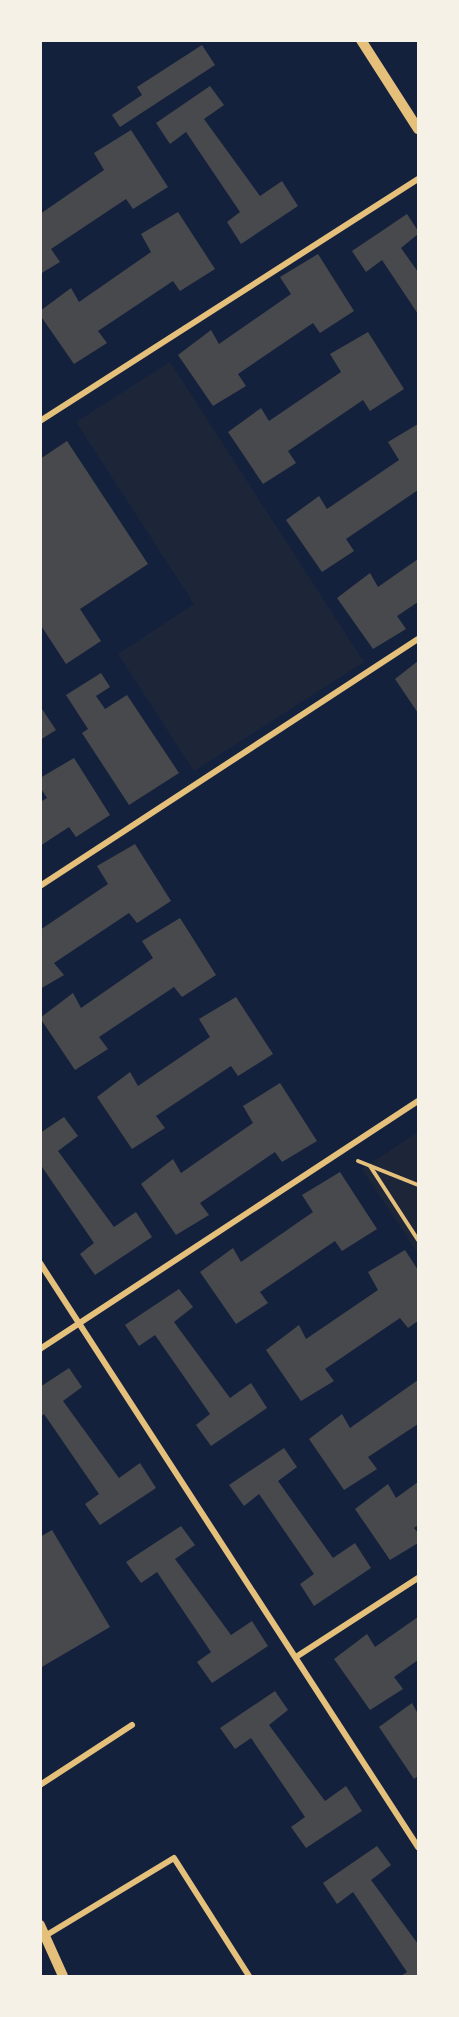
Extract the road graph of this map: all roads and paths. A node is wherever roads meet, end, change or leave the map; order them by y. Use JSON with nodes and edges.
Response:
{"nodes":[{"id":1,"x":361,"y":40,"type":"edge"},
{"id":2,"x":418,"y":129,"type":"edge"},
{"id":3,"x":418,"y":179,"type":"edge"},
{"id":4,"x":40,"y":422,"type":"edge"},
{"id":5,"x":418,"y":639,"type":"edge"},
{"id":6,"x":40,"y":886,"type":"edge"},
{"id":7,"x":418,"y":1101,"type":"edge"},
{"id":8,"x":338,"y":1154,"type":"junction"},
{"id":9,"x":370,"y":1166,"type":"junction"},
{"id":10,"x":418,"y":1185,"type":"edge"},
{"id":11,"x":418,"y":1240,"type":"edge"},
{"id":12,"x":40,"y":1263,"type":"edge"},
{"id":13,"x":79,"y":1323,"type":"junction"},
{"id":14,"x":40,"y":1349,"type":"edge"},
{"id":15,"x":418,"y":1578,"type":"edge"},
{"id":16,"x":296,"y":1657,"type":"junction"},
{"id":17,"x":132,"y":1725,"type":"dead end"},
{"id":18,"x":40,"y":1785,"type":"edge"},
{"id":19,"x":418,"y":1847,"type":"edge"},
{"id":20,"x":43,"y":1930,"type":"edge"},
{"id":21,"x":63,"y":1977,"type":"edge"},
{"id":22,"x":249,"y":1977,"type":"edge"}],
"edges":[{"from":1,"to":2,"type":"street"},
{"from":3,"to":4,"type":"street"},
{"from":5,"to":6,"type":"street"},
{"from":7,"to":8,"type":"street"},
{"from":8,"to":9,"type":"path"},
{"from":8,"to":13,"type":"street"},
{"from":9,"to":10,"type":"path"},
{"from":9,"to":11,"type":"path"},
{"from":12,"to":13,"type":"street"},
{"from":13,"to":14,"type":"street"},
{"from":13,"to":16,"type":"street"},
{"from":15,"to":16,"type":"street"},
{"from":16,"to":19,"type":"street"},
{"from":17,"to":18,"type":"street"},
{"from":20,"to":21,"type":"street"},
{"from":20,"to":22,"type":"street"}]}
